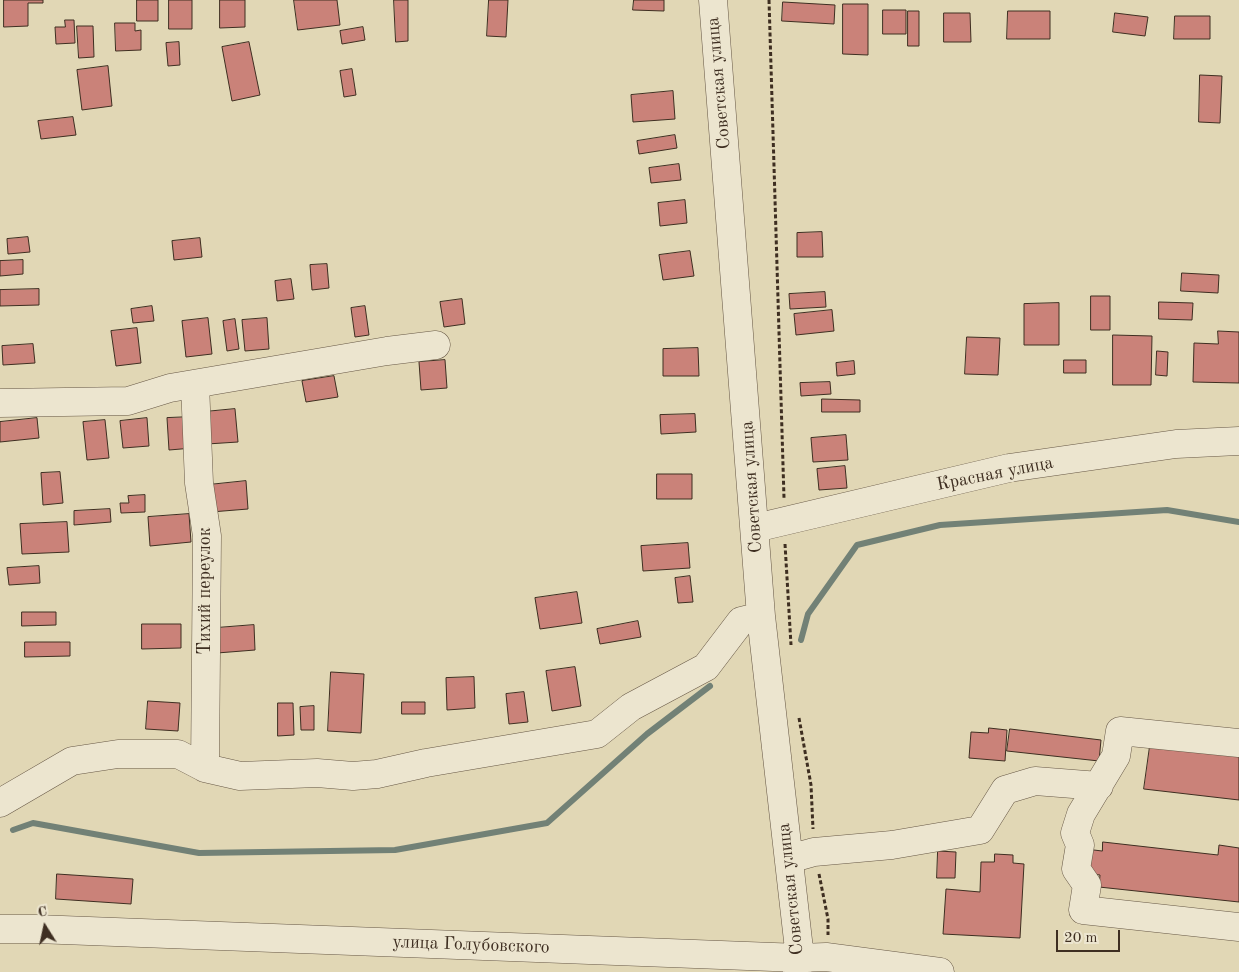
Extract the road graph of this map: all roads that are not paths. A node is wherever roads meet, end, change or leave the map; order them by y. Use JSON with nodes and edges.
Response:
{"nodes":[{"id":1,"x":713,"y":0,"type":"edge"},
{"id":2,"x":436,"y":344,"type":"dead end"},
{"id":3,"x":195,"y":384,"type":"junction"},
{"id":4,"x":0,"y":403,"type":"edge"},
{"id":5,"x":1239,"y":441,"type":"edge"},
{"id":6,"x":755,"y":528,"type":"junction"},
{"id":7,"x":761,"y":616,"type":"junction"},
{"id":8,"x":204,"y":728,"type":"junction"},
{"id":9,"x":1239,"y":743,"type":"edge"},
{"id":10,"x":178,"y":754,"type":"junction"},
{"id":11,"x":205,"y":768,"type":"junction"},
{"id":12,"x":1099,"y":786,"type":"junction"},
{"id":13,"x":0,"y":802,"type":"edge"},
{"id":14,"x":789,"y":859,"type":"junction"},
{"id":15,"x":1239,"y":927,"type":"edge"},
{"id":16,"x":0,"y":929,"type":"edge"},
{"id":17,"x":798,"y":965,"type":"edge"},
{"id":18,"x":940,"y":972,"type":"edge"}],
"edges":[{"from":1,"to":6,"type":"street","name":"Советская улица"},
{"from":2,"to":3,"type":"street"},
{"from":3,"to":4,"type":"street"},
{"from":3,"to":8,"type":"street","name":"Тихий переулок"},
{"from":5,"to":6,"type":"street","name":"Красная улица"},
{"from":6,"to":7,"type":"street","name":"Советская улица"},
{"from":7,"to":11,"type":"street"},
{"from":7,"to":14,"type":"street","name":"Советская улица"},
{"from":8,"to":10,"type":"street"},
{"from":8,"to":11,"type":"street","name":"Тихий переулок"},
{"from":9,"to":12,"type":"street"},
{"from":10,"to":11,"type":"street"},
{"from":10,"to":13,"type":"street"},
{"from":12,"to":14,"type":"street"},
{"from":12,"to":15,"type":"street"},
{"from":14,"to":17,"type":"street","name":"Советская улица"},
{"from":16,"to":17,"type":"street","name":"улица Голубовского"},
{"from":17,"to":18,"type":"street","name":"улица Голубовского"}]}
